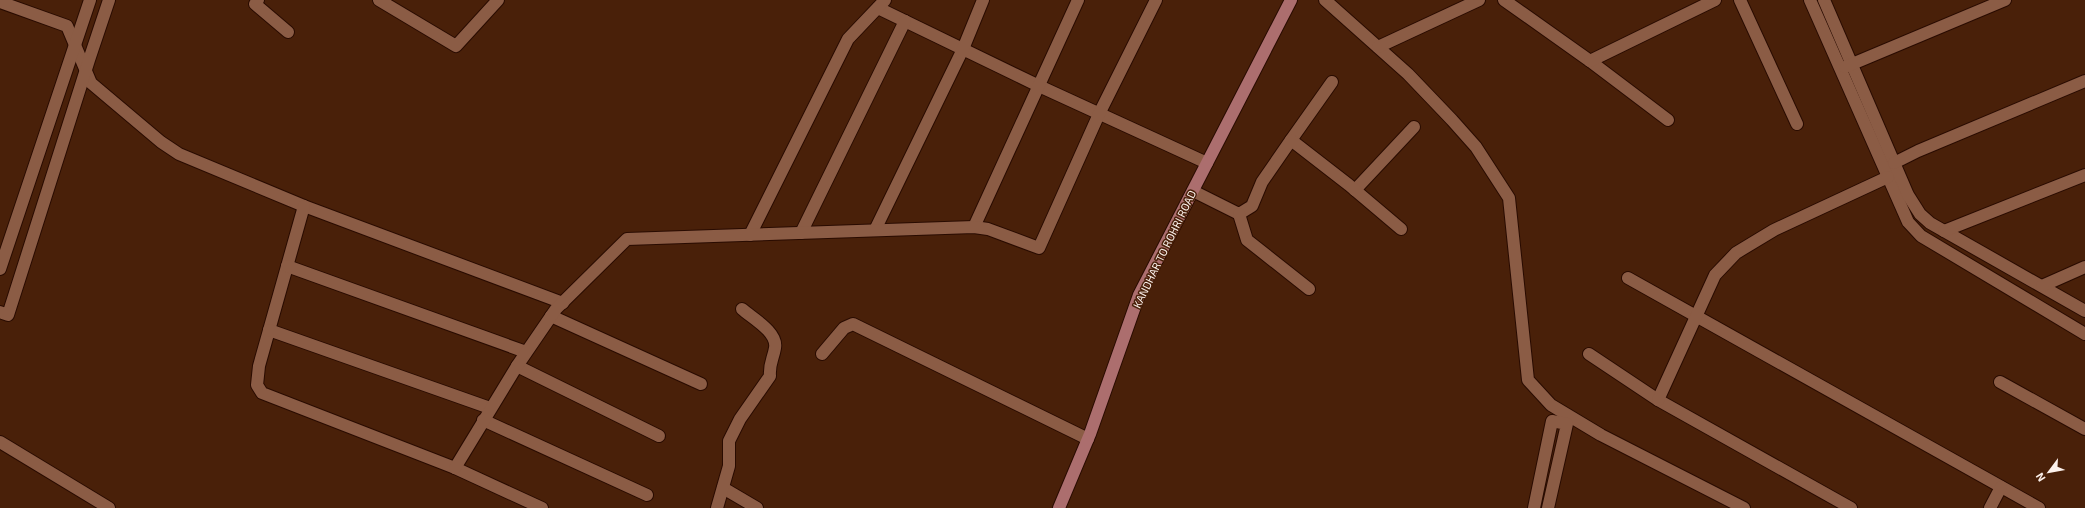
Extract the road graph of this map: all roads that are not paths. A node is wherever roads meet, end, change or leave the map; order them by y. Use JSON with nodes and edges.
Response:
{"nodes":[{"id":1,"x":90,"y":0,"type":"edge"},
{"id":2,"x":109,"y":0,"type":"edge"},
{"id":3,"x":258,"y":0,"type":"edge"},
{"id":4,"x":379,"y":0,"type":"edge"},
{"id":5,"x":498,"y":0,"type":"edge"},
{"id":6,"x":983,"y":0,"type":"edge"},
{"id":7,"x":1078,"y":0,"type":"edge"},
{"id":8,"x":1156,"y":0,"type":"edge"},
{"id":9,"x":1291,"y":0,"type":"edge"},
{"id":10,"x":1325,"y":0,"type":"edge"},
{"id":11,"x":1479,"y":0,"type":"edge"},
{"id":12,"x":1504,"y":0,"type":"edge"},
{"id":13,"x":1715,"y":0,"type":"edge"},
{"id":14,"x":1740,"y":0,"type":"edge"},
{"id":15,"x":1810,"y":0,"type":"edge"},
{"id":16,"x":1824,"y":0,"type":"edge"},
{"id":17,"x":2005,"y":0,"type":"edge"},
{"id":18,"x":2,"y":1,"type":"edge"},
{"id":19,"x":882,"y":4,"type":"edge"},
{"id":20,"x":905,"y":21,"type":"junction"},
{"id":21,"x":288,"y":32,"type":"dead end"},
{"id":22,"x":76,"y":43,"type":"junction"},
{"id":23,"x":1378,"y":47,"type":"junction"},
{"id":24,"x":963,"y":49,"type":"junction"},
{"id":25,"x":1590,"y":61,"type":"junction"},
{"id":26,"x":1852,"y":64,"type":"junction"},
{"id":27,"x":86,"y":68,"type":"junction"},
{"id":28,"x":1840,"y":69,"type":"junction"},
{"id":29,"x":1332,"y":82,"type":"dead end"},
{"id":30,"x":2085,"y":82,"type":"edge"},
{"id":31,"x":1039,"y":86,"type":"junction"},
{"id":32,"x":1100,"y":114,"type":"junction"},
{"id":33,"x":1668,"y":120,"type":"dead end"},
{"id":34,"x":1797,"y":124,"type":"dead end"},
{"id":35,"x":1414,"y":127,"type":"dead end"},
{"id":36,"x":1291,"y":140,"type":"junction"},
{"id":37,"x":1207,"y":163,"type":"junction"},
{"id":38,"x":1894,"y":163,"type":"junction"},
{"id":39,"x":2085,"y":175,"type":"edge"},
{"id":40,"x":1888,"y":178,"type":"junction"},
{"id":41,"x":1355,"y":190,"type":"junction"},
{"id":42,"x":1193,"y":191,"type":"junction"},
{"id":43,"x":304,"y":206,"type":"junction"},
{"id":44,"x":1240,"y":214,"type":"junction"},
{"id":45,"x":974,"y":226,"type":"junction"},
{"id":46,"x":1401,"y":229,"type":"dead end"},
{"id":47,"x":875,"y":230,"type":"junction"},
{"id":48,"x":1944,"y":231,"type":"junction"},
{"id":49,"x":801,"y":233,"type":"junction"},
{"id":50,"x":750,"y":235,"type":"junction"},
{"id":51,"x":287,"y":266,"type":"junction"},
{"id":52,"x":2085,"y":267,"type":"edge"},
{"id":53,"x":0,"y":269,"type":"edge"},
{"id":54,"x":1628,"y":278,"type":"dead end"},
{"id":55,"x":2042,"y":286,"type":"junction"},
{"id":56,"x":1309,"y":289,"type":"dead end"},
{"id":57,"x":563,"y":302,"type":"junction"},
{"id":58,"x":742,"y":309,"type":"dead end"},
{"id":59,"x":2085,"y":311,"type":"edge"},
{"id":60,"x":0,"y":312,"type":"edge"},
{"id":61,"x":551,"y":316,"type":"junction"},
{"id":62,"x":1697,"y":316,"type":"junction"},
{"id":63,"x":269,"y":330,"type":"junction"},
{"id":64,"x":2085,"y":334,"type":"edge"},
{"id":65,"x":526,"y":352,"type":"junction"},
{"id":66,"x":822,"y":354,"type":"dead end"},
{"id":67,"x":1588,"y":354,"type":"dead end"},
{"id":68,"x":517,"y":366,"type":"junction"},
{"id":69,"x":2000,"y":382,"type":"dead end"},
{"id":70,"x":701,"y":384,"type":"dead end"},
{"id":71,"x":1658,"y":400,"type":"junction"},
{"id":72,"x":490,"y":408,"type":"junction"},
{"id":73,"x":483,"y":420,"type":"junction"},
{"id":74,"x":2085,"y":429,"type":"edge"},
{"id":75,"x":659,"y":436,"type":"dead end"},
{"id":76,"x":1088,"y":439,"type":"junction"},
{"id":77,"x":0,"y":442,"type":"edge"},
{"id":78,"x":456,"y":468,"type":"junction"},
{"id":79,"x":2001,"y":487,"type":"junction"},
{"id":80,"x":723,"y":488,"type":"junction"},
{"id":81,"x":646,"y":495,"type":"dead end"},
{"id":82,"x":109,"y":508,"type":"edge"},
{"id":83,"x":542,"y":508,"type":"edge"},
{"id":84,"x":717,"y":508,"type":"edge"},
{"id":85,"x":757,"y":508,"type":"edge"},
{"id":86,"x":1059,"y":508,"type":"edge"},
{"id":87,"x":1534,"y":508,"type":"edge"},
{"id":88,"x":1548,"y":508,"type":"edge"},
{"id":89,"x":1744,"y":508,"type":"edge"},
{"id":90,"x":1851,"y":508,"type":"edge"},
{"id":91,"x":1990,"y":508,"type":"edge"},
{"id":92,"x":2039,"y":508,"type":"edge"}],
"edges":[{"from":1,"to":22,"type":"street"},
{"from":2,"to":27,"type":"street"},
{"from":3,"to":21,"type":"street"},
{"from":4,"to":5,"type":"street"},
{"from":6,"to":24,"type":"street"},
{"from":7,"to":31,"type":"street"},
{"from":8,"to":32,"type":"street"},
{"from":9,"to":37,"type":"street","name":"KANDHAR TO ROHRI ROAD"},
{"from":10,"to":23,"type":"street"},
{"from":11,"to":23,"type":"street"},
{"from":12,"to":25,"type":"street"},
{"from":13,"to":25,"type":"street"},
{"from":14,"to":34,"type":"street"},
{"from":15,"to":28,"type":"street"},
{"from":16,"to":26,"type":"street"},
{"from":17,"to":26,"type":"street"},
{"from":18,"to":22,"type":"street"},
{"from":19,"to":20,"type":"street"},
{"from":19,"to":50,"type":"street"},
{"from":20,"to":24,"type":"street"},
{"from":20,"to":49,"type":"street"},
{"from":22,"to":27,"type":"street"},
{"from":22,"to":53,"type":"street"},
{"from":23,"to":89,"type":"street"},
{"from":24,"to":31,"type":"street"},
{"from":24,"to":47,"type":"street"},
{"from":25,"to":33,"type":"street"},
{"from":26,"to":28,"type":"street"},
{"from":26,"to":38,"type":"street"},
{"from":27,"to":43,"type":"street"},
{"from":27,"to":60,"type":"street"},
{"from":28,"to":40,"type":"street"},
{"from":29,"to":36,"type":"street"},
{"from":30,"to":38,"type":"street"},
{"from":31,"to":32,"type":"street"},
{"from":31,"to":45,"type":"street"},
{"from":32,"to":37,"type":"street"},
{"from":32,"to":45,"type":"street"},
{"from":35,"to":41,"type":"street"},
{"from":36,"to":41,"type":"street"},
{"from":36,"to":44,"type":"street"},
{"from":37,"to":42,"type":"street","name":"KANDHAR TO ROHRI ROAD"},
{"from":38,"to":48,"type":"street"},
{"from":39,"to":48,"type":"street"},
{"from":40,"to":62,"type":"street"},
{"from":40,"to":64,"type":"street"},
{"from":41,"to":46,"type":"street"},
{"from":42,"to":44,"type":"street"},
{"from":42,"to":76,"type":"street","name":"KANDHAR TO ROHRI ROAD"},
{"from":43,"to":51,"type":"street"},
{"from":43,"to":57,"type":"street"},
{"from":44,"to":56,"type":"street"},
{"from":45,"to":47,"type":"street"},
{"from":47,"to":49,"type":"street"},
{"from":48,"to":55,"type":"street"},
{"from":49,"to":50,"type":"street"},
{"from":50,"to":57,"type":"street"},
{"from":51,"to":63,"type":"street"},
{"from":51,"to":65,"type":"street"},
{"from":52,"to":55,"type":"street"},
{"from":54,"to":62,"type":"street"},
{"from":55,"to":59,"type":"street"},
{"from":57,"to":61,"type":"street"},
{"from":58,"to":80,"type":"street"},
{"from":61,"to":65,"type":"street"},
{"from":61,"to":70,"type":"street"},
{"from":62,"to":71,"type":"street"},
{"from":62,"to":79,"type":"street"},
{"from":63,"to":72,"type":"street"},
{"from":63,"to":78,"type":"street"},
{"from":65,"to":68,"type":"street"},
{"from":66,"to":76,"type":"street"},
{"from":67,"to":71,"type":"street"},
{"from":68,"to":72,"type":"street"},
{"from":68,"to":75,"type":"street"},
{"from":69,"to":74,"type":"street"},
{"from":71,"to":90,"type":"street"},
{"from":72,"to":73,"type":"street"},
{"from":73,"to":78,"type":"street"},
{"from":73,"to":81,"type":"street"},
{"from":76,"to":86,"type":"street","name":"KANDHAR TO ROHRI ROAD"},
{"from":77,"to":82,"type":"street"},
{"from":78,"to":83,"type":"street"},
{"from":79,"to":91,"type":"street"},
{"from":79,"to":92,"type":"street"},
{"from":80,"to":84,"type":"street"},
{"from":80,"to":85,"type":"street"},
{"from":87,"to":88,"type":"street"}]}
